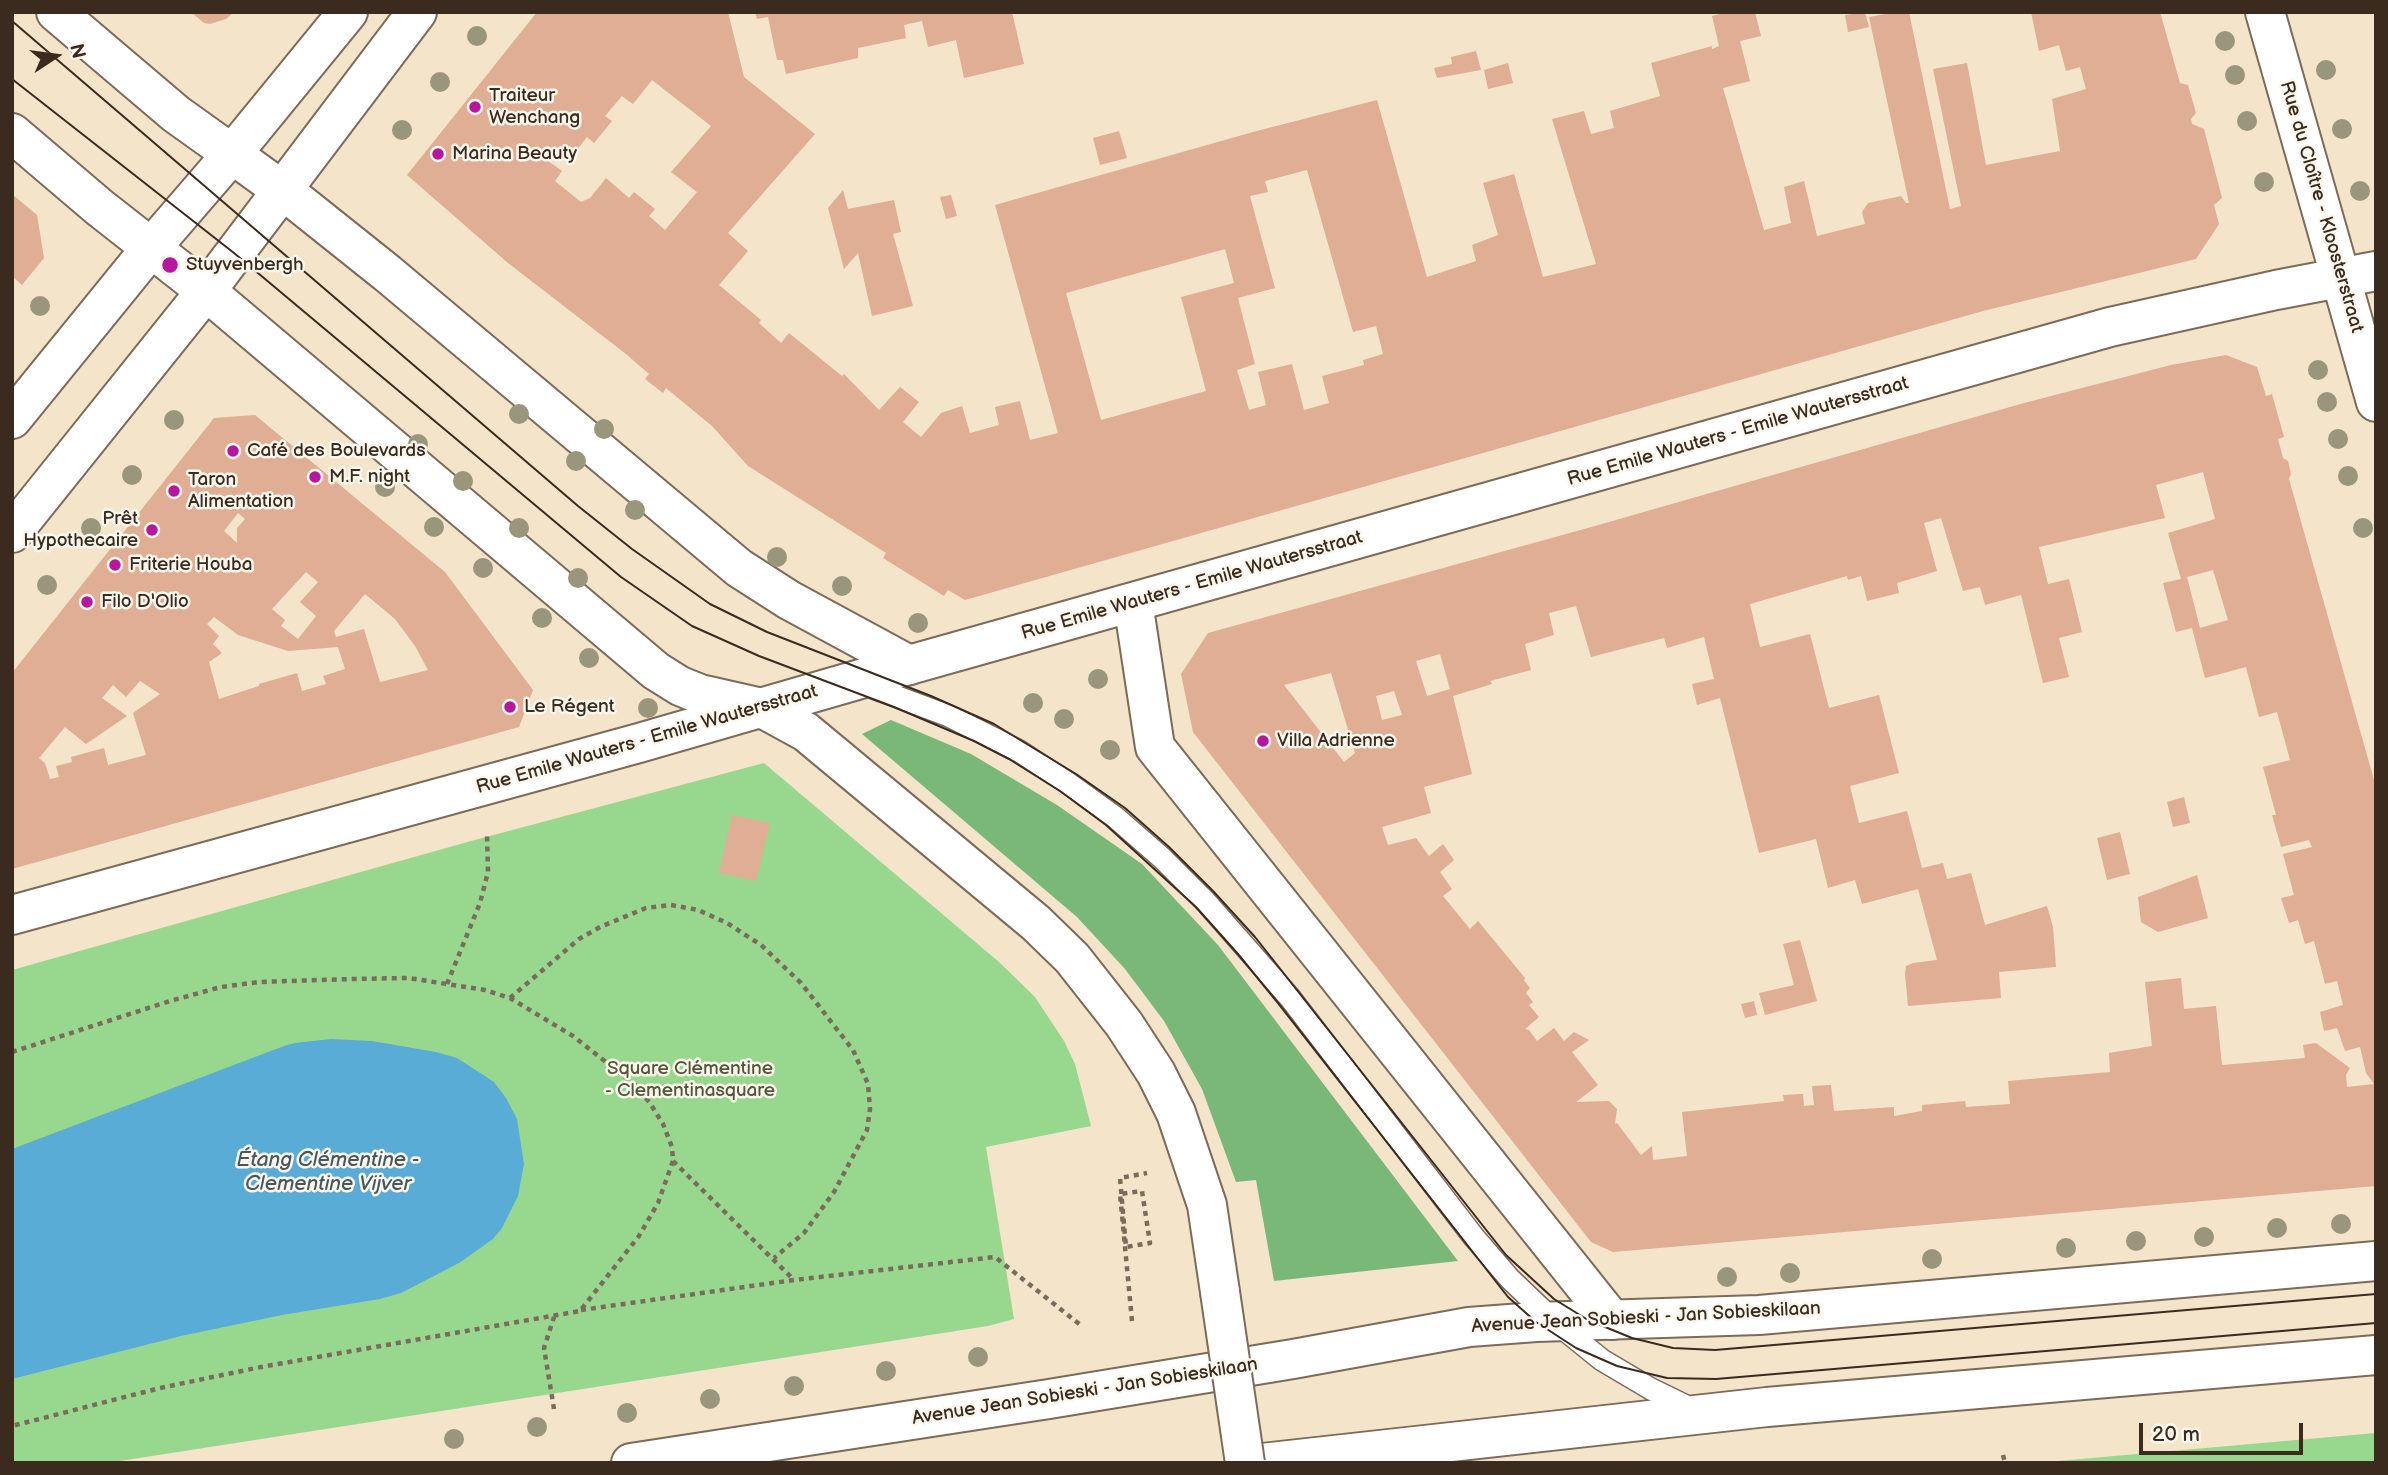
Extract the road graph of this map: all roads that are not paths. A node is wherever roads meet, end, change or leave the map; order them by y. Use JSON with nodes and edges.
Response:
{"nodes":[{"id":1,"x":56,"y":12,"type":"edge"},
{"id":2,"x":348,"y":12,"type":"edge"},
{"id":3,"x":417,"y":12,"type":"edge"},
{"id":4,"x":2265,"y":12,"type":"edge"},
{"id":5,"x":12,"y":133,"type":"edge"},
{"id":6,"x":232,"y":153,"type":"junction"},
{"id":7,"x":281,"y":190,"type":"junction"},
{"id":8,"x":151,"y":248,"type":"junction"},
{"id":9,"x":2358,"y":274,"type":"edge"},
{"id":10,"x":206,"y":291,"type":"junction"},
{"id":11,"x":2376,"y":402,"type":"edge"},
{"id":12,"x":12,"y":419,"type":"edge"},
{"id":13,"x":12,"y":533,"type":"edge"},
{"id":14,"x":1133,"y":602,"type":"junction"},
{"id":15,"x":909,"y":664,"type":"junction"},
{"id":16,"x":855,"y":681,"type":"junction"},
{"id":17,"x":762,"y":708,"type":"junction"},
{"id":18,"x":12,"y":915,"type":"edge"},
{"id":19,"x":2376,"y":1261,"type":"edge"},
{"id":20,"x":1612,"y":1320,"type":"junction"},
{"id":21,"x":1555,"y":1322,"type":"junction"},
{"id":22,"x":2376,"y":1355,"type":"edge"},
{"id":23,"x":1702,"y":1414,"type":"junction"},
{"id":24,"x":631,"y":1463,"type":"edge"},
{"id":25,"x":1245,"y":1463,"type":"edge"},
{"id":26,"x":1262,"y":1463,"type":"edge"}],
"edges":[{"from":1,"to":6,"type":"street"},
{"from":2,"to":6,"type":"street"},
{"from":3,"to":7,"type":"street"},
{"from":4,"to":9,"type":"street","name":"Rue du Cloître - Kloosterstraat"},
{"from":5,"to":8,"type":"street"},
{"from":6,"to":7,"type":"street"},
{"from":6,"to":8,"type":"street"},
{"from":7,"to":10,"type":"street"},
{"from":7,"to":15,"type":"street"},
{"from":8,"to":10,"type":"street"},
{"from":8,"to":12,"type":"street"},
{"from":9,"to":11,"type":"street","name":"Rue du Cloître - Kloosterstraat"},
{"from":9,"to":14,"type":"street","name":"Rue Emile Wauters - Emile Wautersstraat"},
{"from":10,"to":13,"type":"street"},
{"from":10,"to":17,"type":"street"},
{"from":14,"to":15,"type":"street","name":"Rue Emile Wauters - Emile Wautersstraat"},
{"from":14,"to":20,"type":"street"},
{"from":15,"to":16,"type":"street","name":"Rue Emile Wauters - Emile Wautersstraat"},
{"from":16,"to":17,"type":"street","name":"Rue Emile Wauters - Emile Wautersstraat"},
{"from":16,"to":21,"type":"lane"},
{"from":17,"to":18,"type":"street","name":"Rue Emile Wauters - Emile Wautersstraat"},
{"from":17,"to":25,"type":"street","bridge":true},
{"from":19,"to":20,"type":"street","name":"Avenue Jean Sobieski - Jan Sobieskilaan"},
{"from":20,"to":21,"type":"street","name":"Avenue Jean Sobieski - Jan Sobieskilaan"},
{"from":21,"to":23,"type":"lane"},
{"from":21,"to":24,"type":"street","name":"Avenue Jean Sobieski - Jan Sobieskilaan"},
{"from":22,"to":23,"type":"street"},
{"from":23,"to":26,"type":"street"}]}
